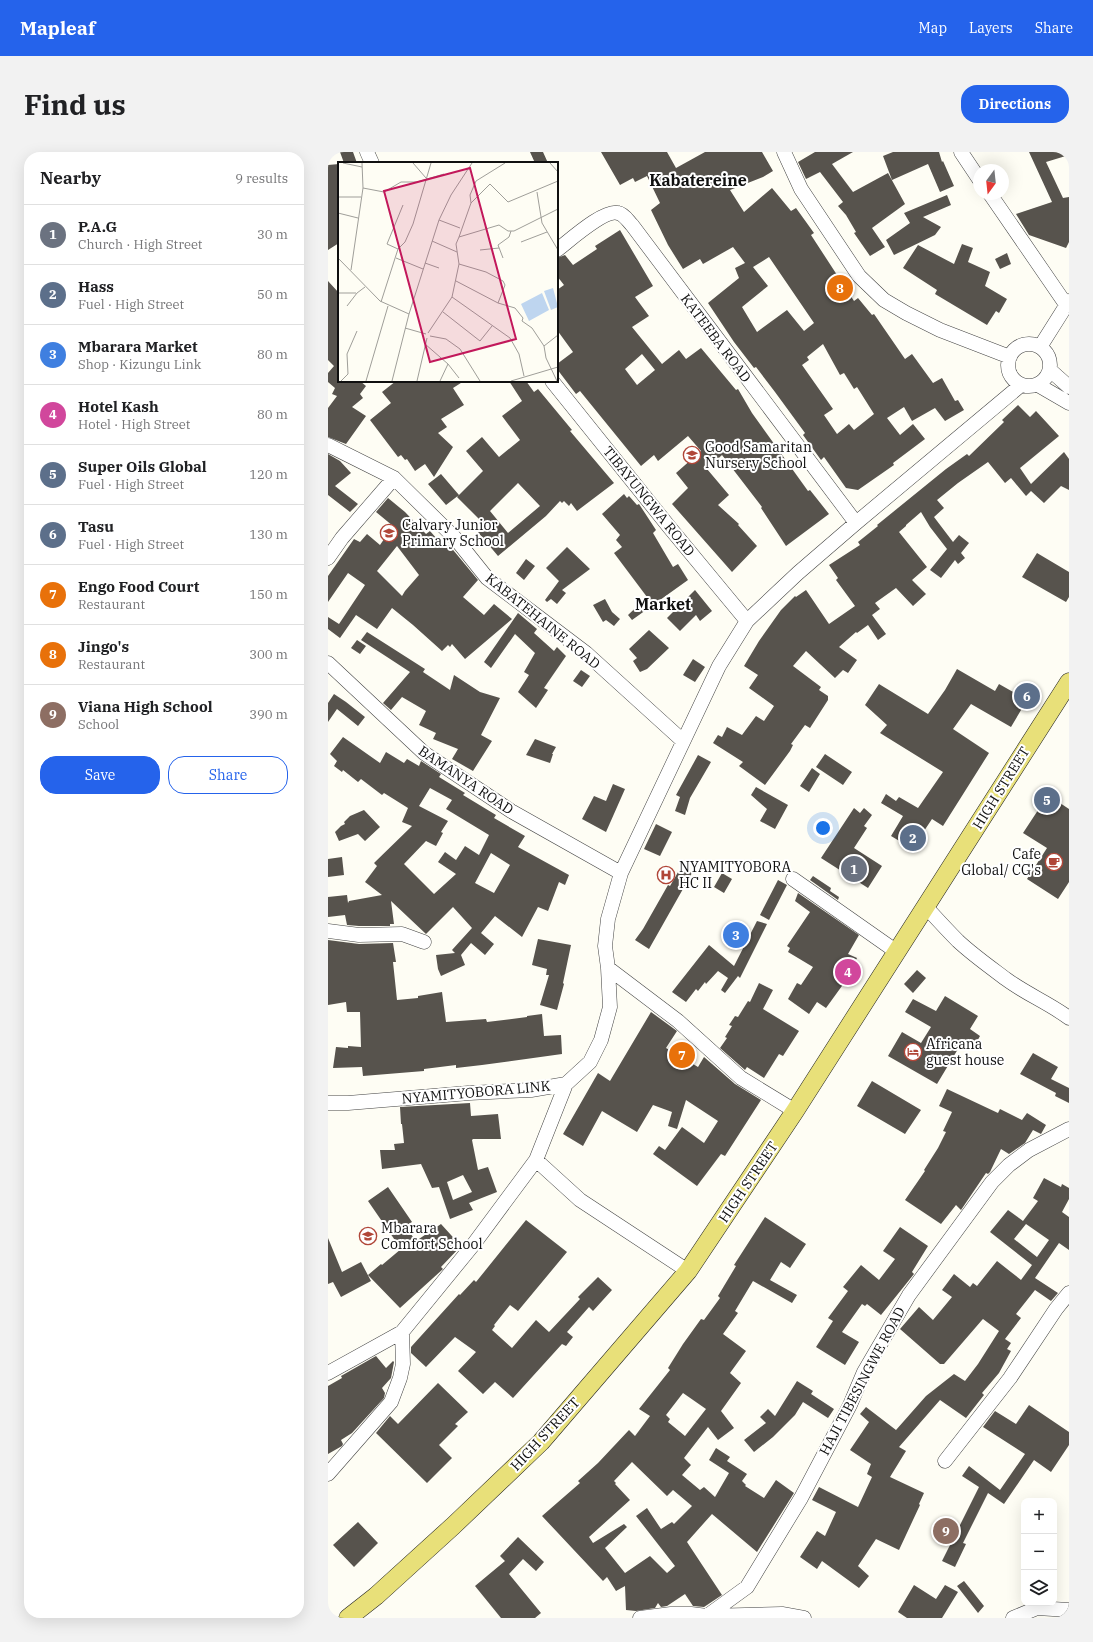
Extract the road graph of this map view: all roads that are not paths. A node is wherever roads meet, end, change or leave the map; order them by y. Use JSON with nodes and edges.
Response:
{"nodes":[{"id":1,"x":367,"y":152,"type":"edge"},
{"id":2,"x":784,"y":152,"type":"edge"},
{"id":3,"x":961,"y":152,"type":"edge"},
{"id":4,"x":372,"y":162,"type":"edge"},
{"id":5,"x":973,"y":170,"type":"edge"},
{"id":6,"x":994,"y":200,"type":"edge"},
{"id":7,"x":558,"y":249,"type":"edge"},
{"id":8,"x":1068,"y":303,"type":"edge"},
{"id":9,"x":1040,"y":347,"type":"junction"},
{"id":10,"x":1010,"y":357,"type":"junction"},
{"id":11,"x":1050,"y":370,"type":"junction"},
{"id":12,"x":553,"y":382,"type":"edge"},
{"id":13,"x":1021,"y":385,"type":"junction"},
{"id":14,"x":1038,"y":385,"type":"junction"},
{"id":15,"x":1069,"y":387,"type":"edge"},
{"id":16,"x":1069,"y":403,"type":"edge"},
{"id":17,"x":328,"y":445,"type":"edge"},
{"id":18,"x":394,"y":478,"type":"junction"},
{"id":19,"x":856,"y":523,"type":"junction"},
{"id":20,"x":328,"y":558,"type":"edge"},
{"id":21,"x":747,"y":621,"type":"junction"},
{"id":22,"x":328,"y":663,"type":"edge"},
{"id":23,"x":1069,"y":682,"type":"edge"},
{"id":24,"x":683,"y":741,"type":"junction"},
{"id":25,"x":621,"y":873,"type":"junction"},
{"id":26,"x":793,"y":879,"type":"dead end"},
{"id":27,"x":926,"y":907,"type":"junction"},
{"id":28,"x":328,"y":930,"type":"edge"},
{"id":29,"x":424,"y":942,"type":"dead end"},
{"id":30,"x":897,"y":952,"type":"junction"},
{"id":31,"x":608,"y":968,"type":"junction"},
{"id":32,"x":1069,"y":1018,"type":"edge"},
{"id":33,"x":566,"y":1084,"type":"junction"},
{"id":34,"x":328,"y":1103,"type":"edge"},
{"id":35,"x":795,"y":1112,"type":"junction"},
{"id":36,"x":1069,"y":1129,"type":"edge"},
{"id":37,"x":536,"y":1160,"type":"junction"},
{"id":38,"x":688,"y":1271,"type":"junction"},
{"id":39,"x":1069,"y":1293,"type":"edge"},
{"id":40,"x":402,"y":1332,"type":"junction"},
{"id":41,"x":328,"y":1373,"type":"edge"},
{"id":42,"x":945,"y":1461,"type":"dead end"},
{"id":43,"x":328,"y":1474,"type":"edge"},
{"id":44,"x":1069,"y":1610,"type":"edge"},
{"id":45,"x":707,"y":1617,"type":"edge"},
{"id":46,"x":348,"y":1618,"type":"edge"},
{"id":47,"x":640,"y":1618,"type":"edge"},
{"id":48,"x":804,"y":1618,"type":"edge"},
{"id":49,"x":1013,"y":1618,"type":"edge"}],
"edges":[{"from":1,"to":4,"type":"street"},
{"from":2,"to":10,"type":"street"},
{"from":3,"to":5,"type":"street"},
{"from":6,"to":8,"type":"street"},
{"from":7,"to":19,"type":"street","name":"KATEEBA ROAD"},
{"from":8,"to":9,"type":"street"},
{"from":9,"to":10,"type":"street"},
{"from":9,"to":11,"type":"street"},
{"from":10,"to":13,"type":"street"},
{"from":11,"to":14,"type":"street"},
{"from":11,"to":15,"type":"street"},
{"from":12,"to":21,"type":"street","name":"TIBAYUNGWA ROAD"},
{"from":13,"to":14,"type":"street"},
{"from":13,"to":19,"type":"street","name":"NYAMITYOBORA LINK"},
{"from":14,"to":16,"type":"street"},
{"from":17,"to":18,"type":"street","name":"KABATEHAINE ROAD"},
{"from":18,"to":20,"type":"street"},
{"from":18,"to":24,"type":"street","name":"KABATEHAINE ROAD"},
{"from":19,"to":21,"type":"street","name":"NYAMITYOBORA LINK"},
{"from":21,"to":24,"type":"street","name":"NYAMITYOBORA LINK"},
{"from":22,"to":25,"type":"street","name":"BAMANYA ROAD"},
{"from":23,"to":27,"type":"main road","name":"HIGH STREET"},
{"from":24,"to":25,"type":"street","name":"NYAMITYOBORA LINK"},
{"from":25,"to":31,"type":"street","name":"NYAMITYOBORA LINK"},
{"from":26,"to":30,"type":"street"},
{"from":27,"to":30,"type":"main road","name":"HIGH STREET"},
{"from":27,"to":32,"type":"street"},
{"from":28,"to":29,"type":"street"},
{"from":30,"to":35,"type":"main road","name":"HIGH STREET"},
{"from":31,"to":33,"type":"street","name":"NYAMITYOBORA LINK"},
{"from":31,"to":35,"type":"street"},
{"from":33,"to":34,"type":"street","name":"NYAMITYOBORA LINK"},
{"from":33,"to":37,"type":"street"},
{"from":35,"to":38,"type":"main road","name":"HIGH STREET"},
{"from":36,"to":45,"type":"street","name":"HAJI TIBESINGWE ROAD"},
{"from":37,"to":38,"type":"street"},
{"from":37,"to":40,"type":"street"},
{"from":38,"to":46,"type":"main road","name":"HIGH STREET"},
{"from":39,"to":42,"type":"street"},
{"from":40,"to":41,"type":"street"},
{"from":40,"to":43,"type":"street"},
{"from":44,"to":49,"type":"street"},
{"from":45,"to":47,"type":"street"},
{"from":45,"to":48,"type":"street"}]}
